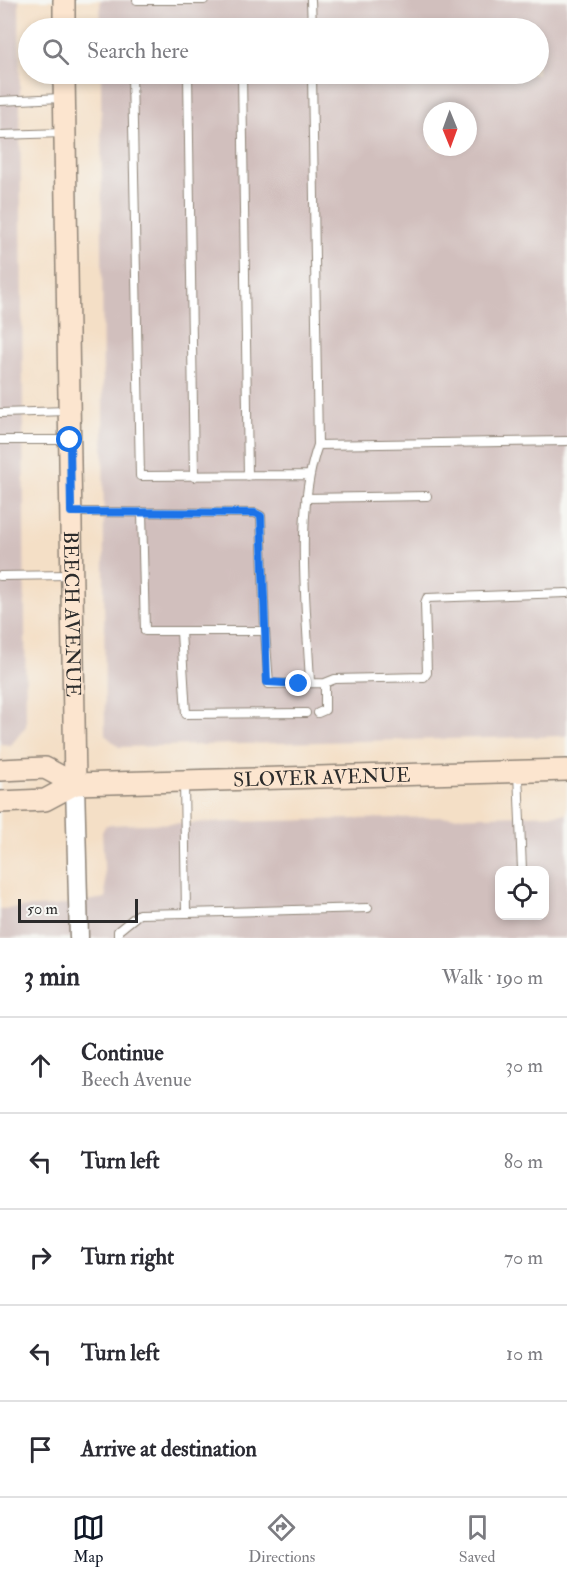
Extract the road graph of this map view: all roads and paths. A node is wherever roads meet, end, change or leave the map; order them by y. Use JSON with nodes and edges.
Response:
{"nodes":[{"id":1,"x":64,"y":0,"type":"edge"},
{"id":2,"x":137,"y":0,"type":"edge"},
{"id":3,"x":182,"y":0,"type":"edge"},
{"id":4,"x":204,"y":0,"type":"edge"},
{"id":5,"x":311,"y":0,"type":"edge"},
{"id":6,"x":64,"y":18,"type":"edge"},
{"id":7,"x":312,"y":18,"type":"edge"},
{"id":8,"x":64,"y":84,"type":"edge"},
{"id":9,"x":132,"y":84,"type":"edge"},
{"id":10,"x":188,"y":84,"type":"edge"},
{"id":11,"x":242,"y":84,"type":"edge"},
{"id":12,"x":312,"y":84,"type":"edge"},
{"id":13,"x":64,"y":98,"type":"junction"},
{"id":14,"x":0,"y":101,"type":"edge"},
{"id":15,"x":65,"y":133,"type":"junction"},
{"id":16,"x":0,"y":135,"type":"edge"},
{"id":17,"x":69,"y":411,"type":"junction"},
{"id":18,"x":0,"y":413,"type":"edge"},
{"id":19,"x":0,"y":440,"type":"edge"},
{"id":20,"x":70,"y":440,"type":"junction"},
{"id":21,"x":567,"y":441,"type":"edge"},
{"id":22,"x":318,"y":445,"type":"junction"},
{"id":23,"x":309,"y":475,"type":"junction"},
{"id":24,"x":248,"y":476,"type":"junction"},
{"id":25,"x":194,"y":477,"type":"junction"},
{"id":26,"x":427,"y":496,"type":"dead end"},
{"id":27,"x":306,"y":498,"type":"junction"},
{"id":28,"x":71,"y":512,"type":"junction"},
{"id":29,"x":141,"y":512,"type":"junction"},
{"id":30,"x":72,"y":575,"type":"junction"},
{"id":31,"x":0,"y":576,"type":"edge"},
{"id":32,"x":567,"y":594,"type":"edge"},
{"id":33,"x":265,"y":631,"type":"junction"},
{"id":34,"x":182,"y":632,"type":"junction"},
{"id":35,"x":310,"y":683,"type":"junction"},
{"id":36,"x":325,"y":683,"type":"junction"},
{"id":37,"x":306,"y":713,"type":"dead end"},
{"id":38,"x":318,"y":713,"type":"dead end"},
{"id":39,"x":0,"y":770,"type":"edge"},
{"id":40,"x":567,"y":770,"type":"edge"},
{"id":41,"x":518,"y":771,"type":"junction"},
{"id":42,"x":184,"y":781,"type":"junction"},
{"id":43,"x":75,"y":784,"type":"junction"},
{"id":44,"x":0,"y":801,"type":"edge"},
{"id":45,"x":522,"y":866,"type":"edge"},
{"id":46,"x":368,"y":908,"type":"dead end"},
{"id":47,"x":186,"y":913,"type":"junction"},
{"id":48,"x":79,"y":938,"type":"edge"},
{"id":49,"x":118,"y":938,"type":"edge"}],
"edges":[{"from":1,"to":6,"type":"main road"},
{"from":2,"to":3,"type":"lane"},
{"from":3,"to":4,"type":"lane"},
{"from":5,"to":7,"type":"lane"},
{"from":8,"to":13,"type":"main road","name":"BEECH AVENUE"},
{"from":9,"to":25,"type":"lane"},
{"from":10,"to":25,"type":"lane"},
{"from":11,"to":24,"type":"lane"},
{"from":12,"to":22,"type":"lane"},
{"from":13,"to":14,"type":"lane"},
{"from":13,"to":15,"type":"main road","name":"BEECH AVENUE"},
{"from":15,"to":16,"type":"lane"},
{"from":15,"to":17,"type":"main road","name":"BEECH AVENUE"},
{"from":17,"to":18,"type":"lane"},
{"from":17,"to":20,"type":"main road","name":"BEECH AVENUE"},
{"from":19,"to":20,"type":"lane"},
{"from":20,"to":28,"type":"main road","name":"BEECH AVENUE"},
{"from":21,"to":22,"type":"lane"},
{"from":22,"to":23,"type":"lane"},
{"from":23,"to":24,"type":"lane"},
{"from":23,"to":27,"type":"lane"},
{"from":24,"to":25,"type":"lane"},
{"from":26,"to":27,"type":"lane"},
{"from":27,"to":35,"type":"lane"},
{"from":28,"to":29,"type":"lane"},
{"from":28,"to":30,"type":"main road","name":"BEECH AVENUE"},
{"from":29,"to":33,"type":"lane"},
{"from":29,"to":34,"type":"lane"},
{"from":30,"to":31,"type":"lane"},
{"from":30,"to":43,"type":"main road","name":"BEECH AVENUE"},
{"from":32,"to":36,"type":"lane"},
{"from":33,"to":34,"type":"lane"},
{"from":33,"to":35,"type":"lane"},
{"from":34,"to":37,"type":"lane"},
{"from":35,"to":36,"type":"lane"},
{"from":36,"to":38,"type":"lane"},
{"from":39,"to":43,"type":"main road","name":"SLOVER AVENUE"},
{"from":40,"to":41,"type":"main road","name":"SLOVER AVENUE"},
{"from":41,"to":42,"type":"main road","name":"SLOVER AVENUE"},
{"from":41,"to":45,"type":"lane"},
{"from":42,"to":43,"type":"main road","name":"SLOVER AVENUE"},
{"from":42,"to":47,"type":"lane"},
{"from":43,"to":44,"type":"main road","name":"SLOVER AVENUE"},
{"from":43,"to":48,"type":"street","name":"BEECH AVENUE"},
{"from":46,"to":47,"type":"lane"},
{"from":47,"to":49,"type":"lane"}]}
